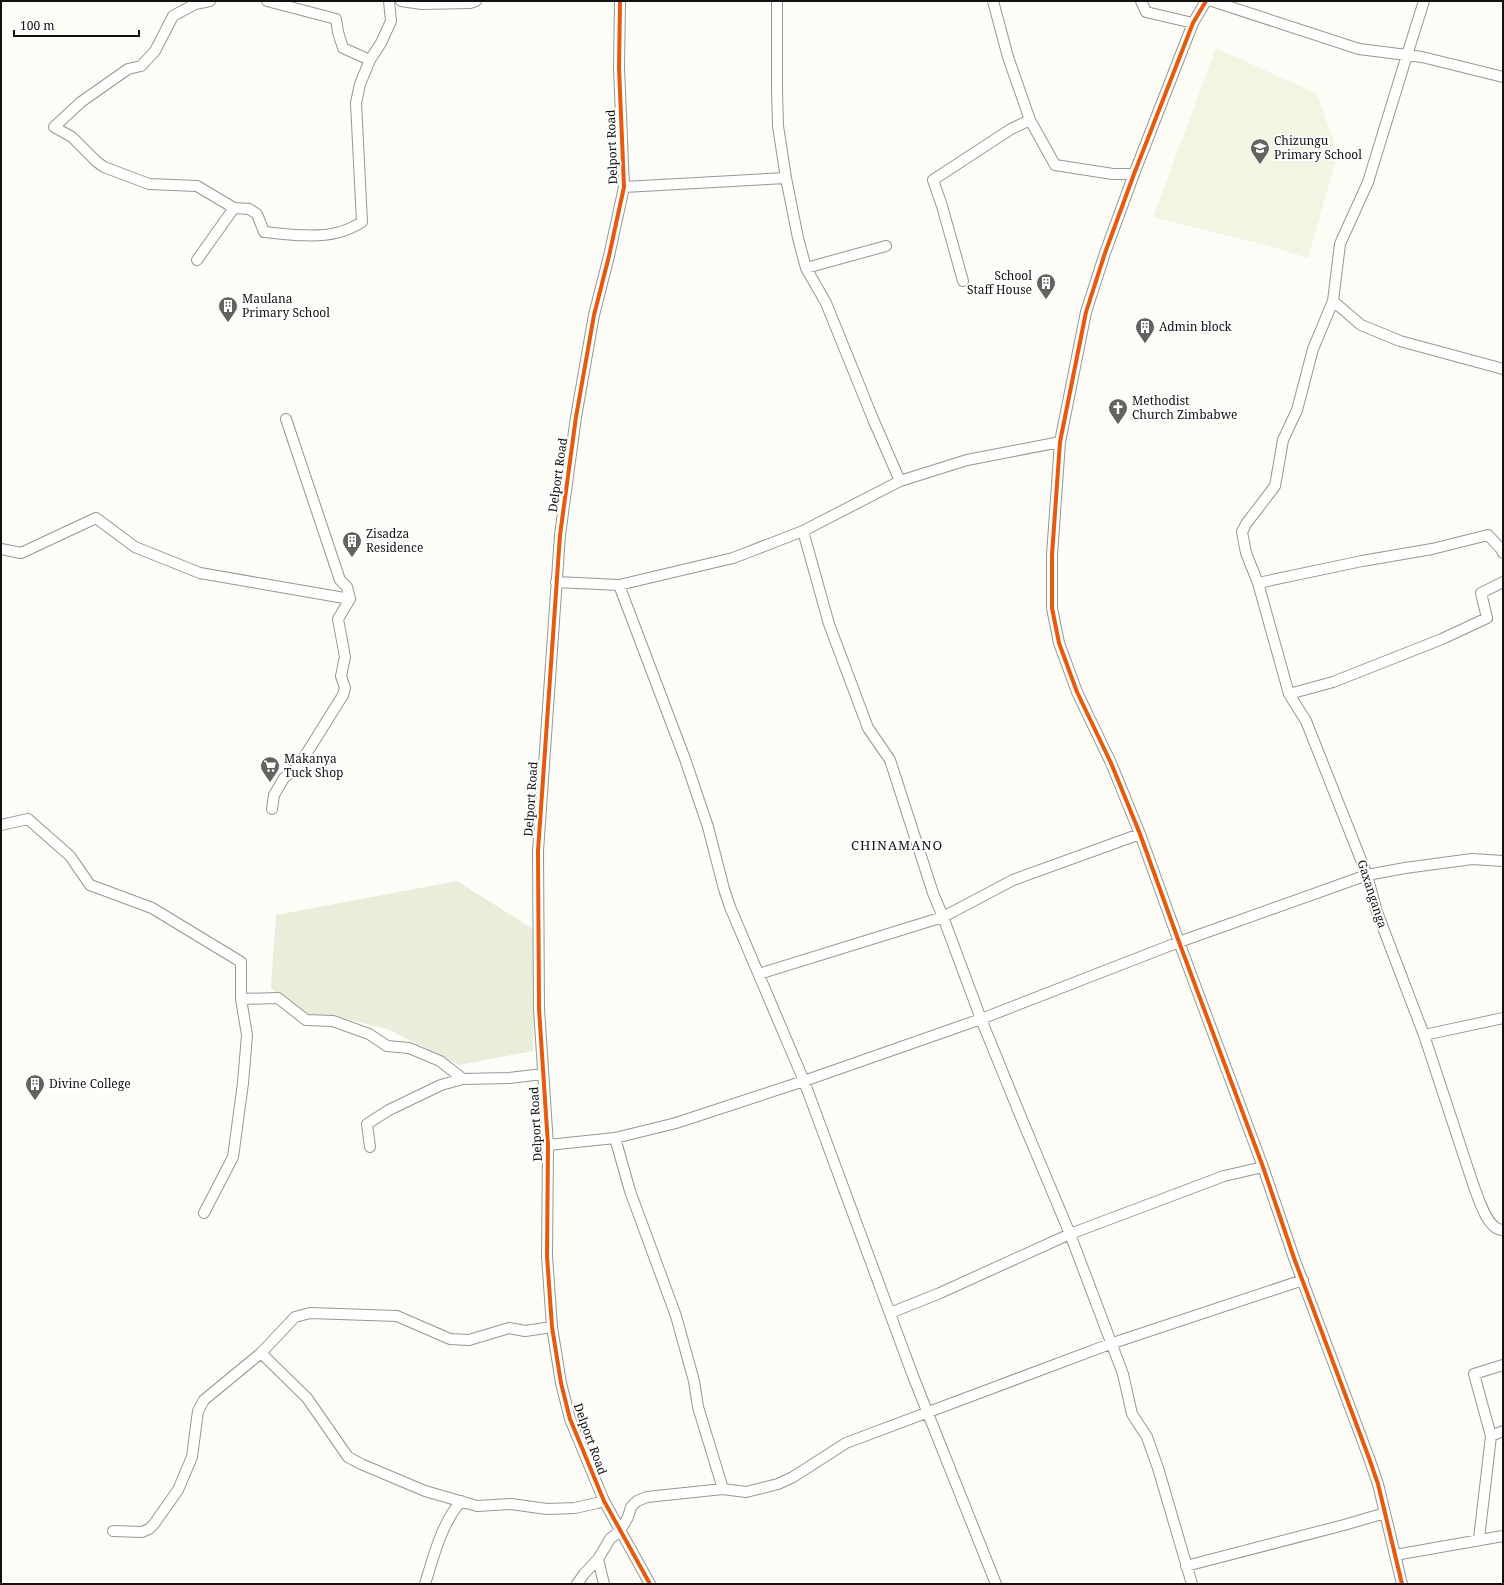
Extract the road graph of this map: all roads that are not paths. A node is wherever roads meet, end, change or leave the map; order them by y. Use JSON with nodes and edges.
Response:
{"nodes":[{"id":1,"x":210,"y":1,"type":"edge"},
{"id":2,"x":267,"y":1,"type":"edge"},
{"id":3,"x":389,"y":1,"type":"edge"},
{"id":4,"x":401,"y":1,"type":"edge"},
{"id":5,"x":476,"y":1,"type":"edge"},
{"id":6,"x":620,"y":1,"type":"edge"},
{"id":7,"x":777,"y":1,"type":"edge"},
{"id":8,"x":993,"y":1,"type":"edge"},
{"id":9,"x":1141,"y":1,"type":"edge"},
{"id":10,"x":1206,"y":1,"type":"edge"},
{"id":11,"x":1212,"y":1,"type":"edge"},
{"id":12,"x":1424,"y":1,"type":"edge"},
{"id":13,"x":1193,"y":24,"type":"junction"},
{"id":14,"x":1407,"y":55,"type":"junction"},
{"id":15,"x":370,"y":60,"type":"junction"},
{"id":16,"x":1503,"y":77,"type":"edge"},
{"id":17,"x":1030,"y":120,"type":"junction"},
{"id":18,"x":1134,"y":174,"type":"junction"},
{"id":19,"x":786,"y":178,"type":"junction"},
{"id":20,"x":624,"y":187,"type":"junction"},
{"id":21,"x":234,"y":208,"type":"junction"},
{"id":22,"x":886,"y":246,"type":"dead end"},
{"id":23,"x":197,"y":260,"type":"dead end"},
{"id":24,"x":806,"y":268,"type":"junction"},
{"id":25,"x":963,"y":281,"type":"dead end"},
{"id":26,"x":1333,"y":301,"type":"junction"},
{"id":27,"x":1503,"y":370,"type":"edge"},
{"id":28,"x":286,"y":419,"type":"dead end"},
{"id":29,"x":1060,"y":442,"type":"junction"},
{"id":30,"x":900,"y":481,"type":"junction"},
{"id":31,"x":803,"y":531,"type":"junction"},
{"id":32,"x":1,"y":549,"type":"edge"},
{"id":33,"x":1503,"y":553,"type":"edge"},
{"id":34,"x":556,"y":582,"type":"junction"},
{"id":35,"x":1503,"y":582,"type":"edge"},
{"id":36,"x":1258,"y":583,"type":"junction"},
{"id":37,"x":619,"y":585,"type":"junction"},
{"id":38,"x":350,"y":599,"type":"junction"},
{"id":39,"x":1289,"y":694,"type":"junction"},
{"id":40,"x":272,"y":809,"type":"dead end"},
{"id":41,"x":1,"y":825,"type":"edge"},
{"id":42,"x":1140,"y":834,"type":"junction"},
{"id":43,"x":1503,"y":861,"type":"edge"},
{"id":44,"x":1367,"y":875,"type":"junction"},
{"id":45,"x":943,"y":916,"type":"junction"},
{"id":46,"x":1179,"y":942,"type":"junction"},
{"id":47,"x":759,"y":974,"type":"junction"},
{"id":48,"x":241,"y":999,"type":"junction"},
{"id":49,"x":1503,"y":1018,"type":"edge"},
{"id":50,"x":982,"y":1019,"type":"junction"},
{"id":51,"x":1424,"y":1034,"type":"junction"},
{"id":52,"x":543,"y":1074,"type":"junction"},
{"id":53,"x":463,"y":1078,"type":"junction"},
{"id":54,"x":804,"y":1080,"type":"junction"},
{"id":55,"x":615,"y":1138,"type":"junction"},
{"id":56,"x":548,"y":1145,"type":"junction"},
{"id":57,"x":370,"y":1147,"type":"dead end"},
{"id":58,"x":1263,"y":1167,"type":"junction"},
{"id":59,"x":204,"y":1213,"type":"dead end"},
{"id":60,"x":1503,"y":1230,"type":"edge"},
{"id":61,"x":1070,"y":1234,"type":"junction"},
{"id":62,"x":1303,"y":1280,"type":"junction"},
{"id":63,"x":890,"y":1313,"type":"junction"},
{"id":64,"x":552,"y":1327,"type":"junction"},
{"id":65,"x":1110,"y":1344,"type":"junction"},
{"id":66,"x":261,"y":1353,"type":"junction"},
{"id":67,"x":1503,"y":1365,"type":"edge"},
{"id":68,"x":927,"y":1412,"type":"junction"},
{"id":69,"x":1503,"y":1432,"type":"edge"},
{"id":70,"x":1491,"y":1436,"type":"junction"},
{"id":71,"x":723,"y":1489,"type":"junction"},
{"id":72,"x":461,"y":1501,"type":"junction"},
{"id":73,"x":604,"y":1501,"type":"junction"},
{"id":74,"x":1385,"y":1513,"type":"junction"},
{"id":75,"x":113,"y":1530,"type":"dead end"},
{"id":76,"x":620,"y":1531,"type":"junction"},
{"id":77,"x":1503,"y":1536,"type":"edge"},
{"id":78,"x":1479,"y":1539,"type":"junction"},
{"id":79,"x":1395,"y":1555,"type":"junction"},
{"id":80,"x":598,"y":1559,"type":"junction"},
{"id":81,"x":1186,"y":1566,"type":"junction"},
{"id":82,"x":425,"y":1584,"type":"edge"},
{"id":83,"x":577,"y":1584,"type":"edge"},
{"id":84,"x":604,"y":1584,"type":"edge"},
{"id":85,"x":650,"y":1584,"type":"edge"},
{"id":86,"x":996,"y":1584,"type":"edge"},
{"id":87,"x":1192,"y":1584,"type":"edge"},
{"id":88,"x":1402,"y":1584,"type":"edge"}],
"edges":[{"from":1,"to":21,"type":"street"},
{"from":2,"to":15,"type":"street"},
{"from":3,"to":15,"type":"street"},
{"from":4,"to":5,"type":"street"},
{"from":6,"to":20,"type":"street","name":"Delport Road"},
{"from":7,"to":19,"type":"street"},
{"from":8,"to":17,"type":"street"},
{"from":9,"to":13,"type":"street"},
{"from":10,"to":13,"type":"street"},
{"from":11,"to":14,"type":"street"},
{"from":12,"to":14,"type":"street","name":"Gaxanganga"},
{"from":13,"to":18,"type":"street"},
{"from":14,"to":16,"type":"street"},
{"from":14,"to":26,"type":"street","name":"Gaxanganga"},
{"from":15,"to":21,"type":"street"},
{"from":17,"to":18,"type":"street"},
{"from":17,"to":25,"type":"street"},
{"from":18,"to":29,"type":"street"},
{"from":19,"to":20,"type":"street"},
{"from":19,"to":24,"type":"street"},
{"from":20,"to":34,"type":"street","name":"Delport Road"},
{"from":21,"to":23,"type":"street"},
{"from":22,"to":24,"type":"street"},
{"from":24,"to":30,"type":"street"},
{"from":26,"to":27,"type":"street"},
{"from":26,"to":36,"type":"street","name":"Gaxanganga"},
{"from":28,"to":38,"type":"street"},
{"from":29,"to":30,"type":"street"},
{"from":29,"to":42,"type":"street"},
{"from":30,"to":31,"type":"street"},
{"from":31,"to":37,"type":"street"},
{"from":31,"to":45,"type":"street"},
{"from":32,"to":38,"type":"street"},
{"from":33,"to":36,"type":"street"},
{"from":34,"to":37,"type":"street"},
{"from":34,"to":52,"type":"street","name":"Delport Road"},
{"from":35,"to":39,"type":"street"},
{"from":36,"to":39,"type":"street","name":"Gaxanganga"},
{"from":37,"to":47,"type":"street"},
{"from":38,"to":40,"type":"street"},
{"from":39,"to":44,"type":"street","name":"Gaxanganga"},
{"from":41,"to":48,"type":"street"},
{"from":42,"to":45,"type":"street"},
{"from":42,"to":46,"type":"street"},
{"from":43,"to":44,"type":"street"},
{"from":44,"to":46,"type":"street"},
{"from":44,"to":51,"type":"street","name":"Gaxanganga"},
{"from":45,"to":47,"type":"street"},
{"from":45,"to":50,"type":"street"},
{"from":46,"to":50,"type":"street"},
{"from":46,"to":58,"type":"street"},
{"from":47,"to":54,"type":"street"},
{"from":48,"to":53,"type":"street"},
{"from":48,"to":59,"type":"street"},
{"from":49,"to":51,"type":"street"},
{"from":50,"to":54,"type":"street"},
{"from":50,"to":61,"type":"street"},
{"from":51,"to":60,"type":"street","name":"Gaxanganga"},
{"from":52,"to":53,"type":"street"},
{"from":52,"to":56,"type":"street","name":"Delport Road"},
{"from":53,"to":57,"type":"street"},
{"from":54,"to":55,"type":"street"},
{"from":54,"to":63,"type":"street"},
{"from":55,"to":56,"type":"street"},
{"from":55,"to":71,"type":"street"},
{"from":56,"to":64,"type":"street","name":"Delport Road"},
{"from":58,"to":61,"type":"street"},
{"from":58,"to":62,"type":"street"},
{"from":61,"to":63,"type":"street"},
{"from":61,"to":65,"type":"street"},
{"from":62,"to":65,"type":"street"},
{"from":62,"to":74,"type":"street"},
{"from":63,"to":68,"type":"street"},
{"from":64,"to":66,"type":"street"},
{"from":64,"to":73,"type":"street","name":"Delport Road"},
{"from":65,"to":68,"type":"street"},
{"from":65,"to":81,"type":"street"},
{"from":66,"to":72,"type":"street"},
{"from":66,"to":75,"type":"street"},
{"from":67,"to":70,"type":"street"},
{"from":68,"to":71,"type":"street"},
{"from":68,"to":86,"type":"street"},
{"from":69,"to":70,"type":"street"},
{"from":70,"to":78,"type":"street"},
{"from":71,"to":76,"type":"street"},
{"from":72,"to":73,"type":"street"},
{"from":72,"to":82,"type":"street"},
{"from":73,"to":76,"type":"street","name":"Delport Road"},
{"from":74,"to":79,"type":"street"},
{"from":74,"to":81,"type":"street"},
{"from":76,"to":80,"type":"street"},
{"from":76,"to":85,"type":"street","name":"Delport Road"},
{"from":77,"to":78,"type":"street"},
{"from":78,"to":79,"type":"street"},
{"from":79,"to":88,"type":"street"},
{"from":80,"to":83,"type":"street"},
{"from":80,"to":84,"type":"street"},
{"from":81,"to":87,"type":"street"}]}
